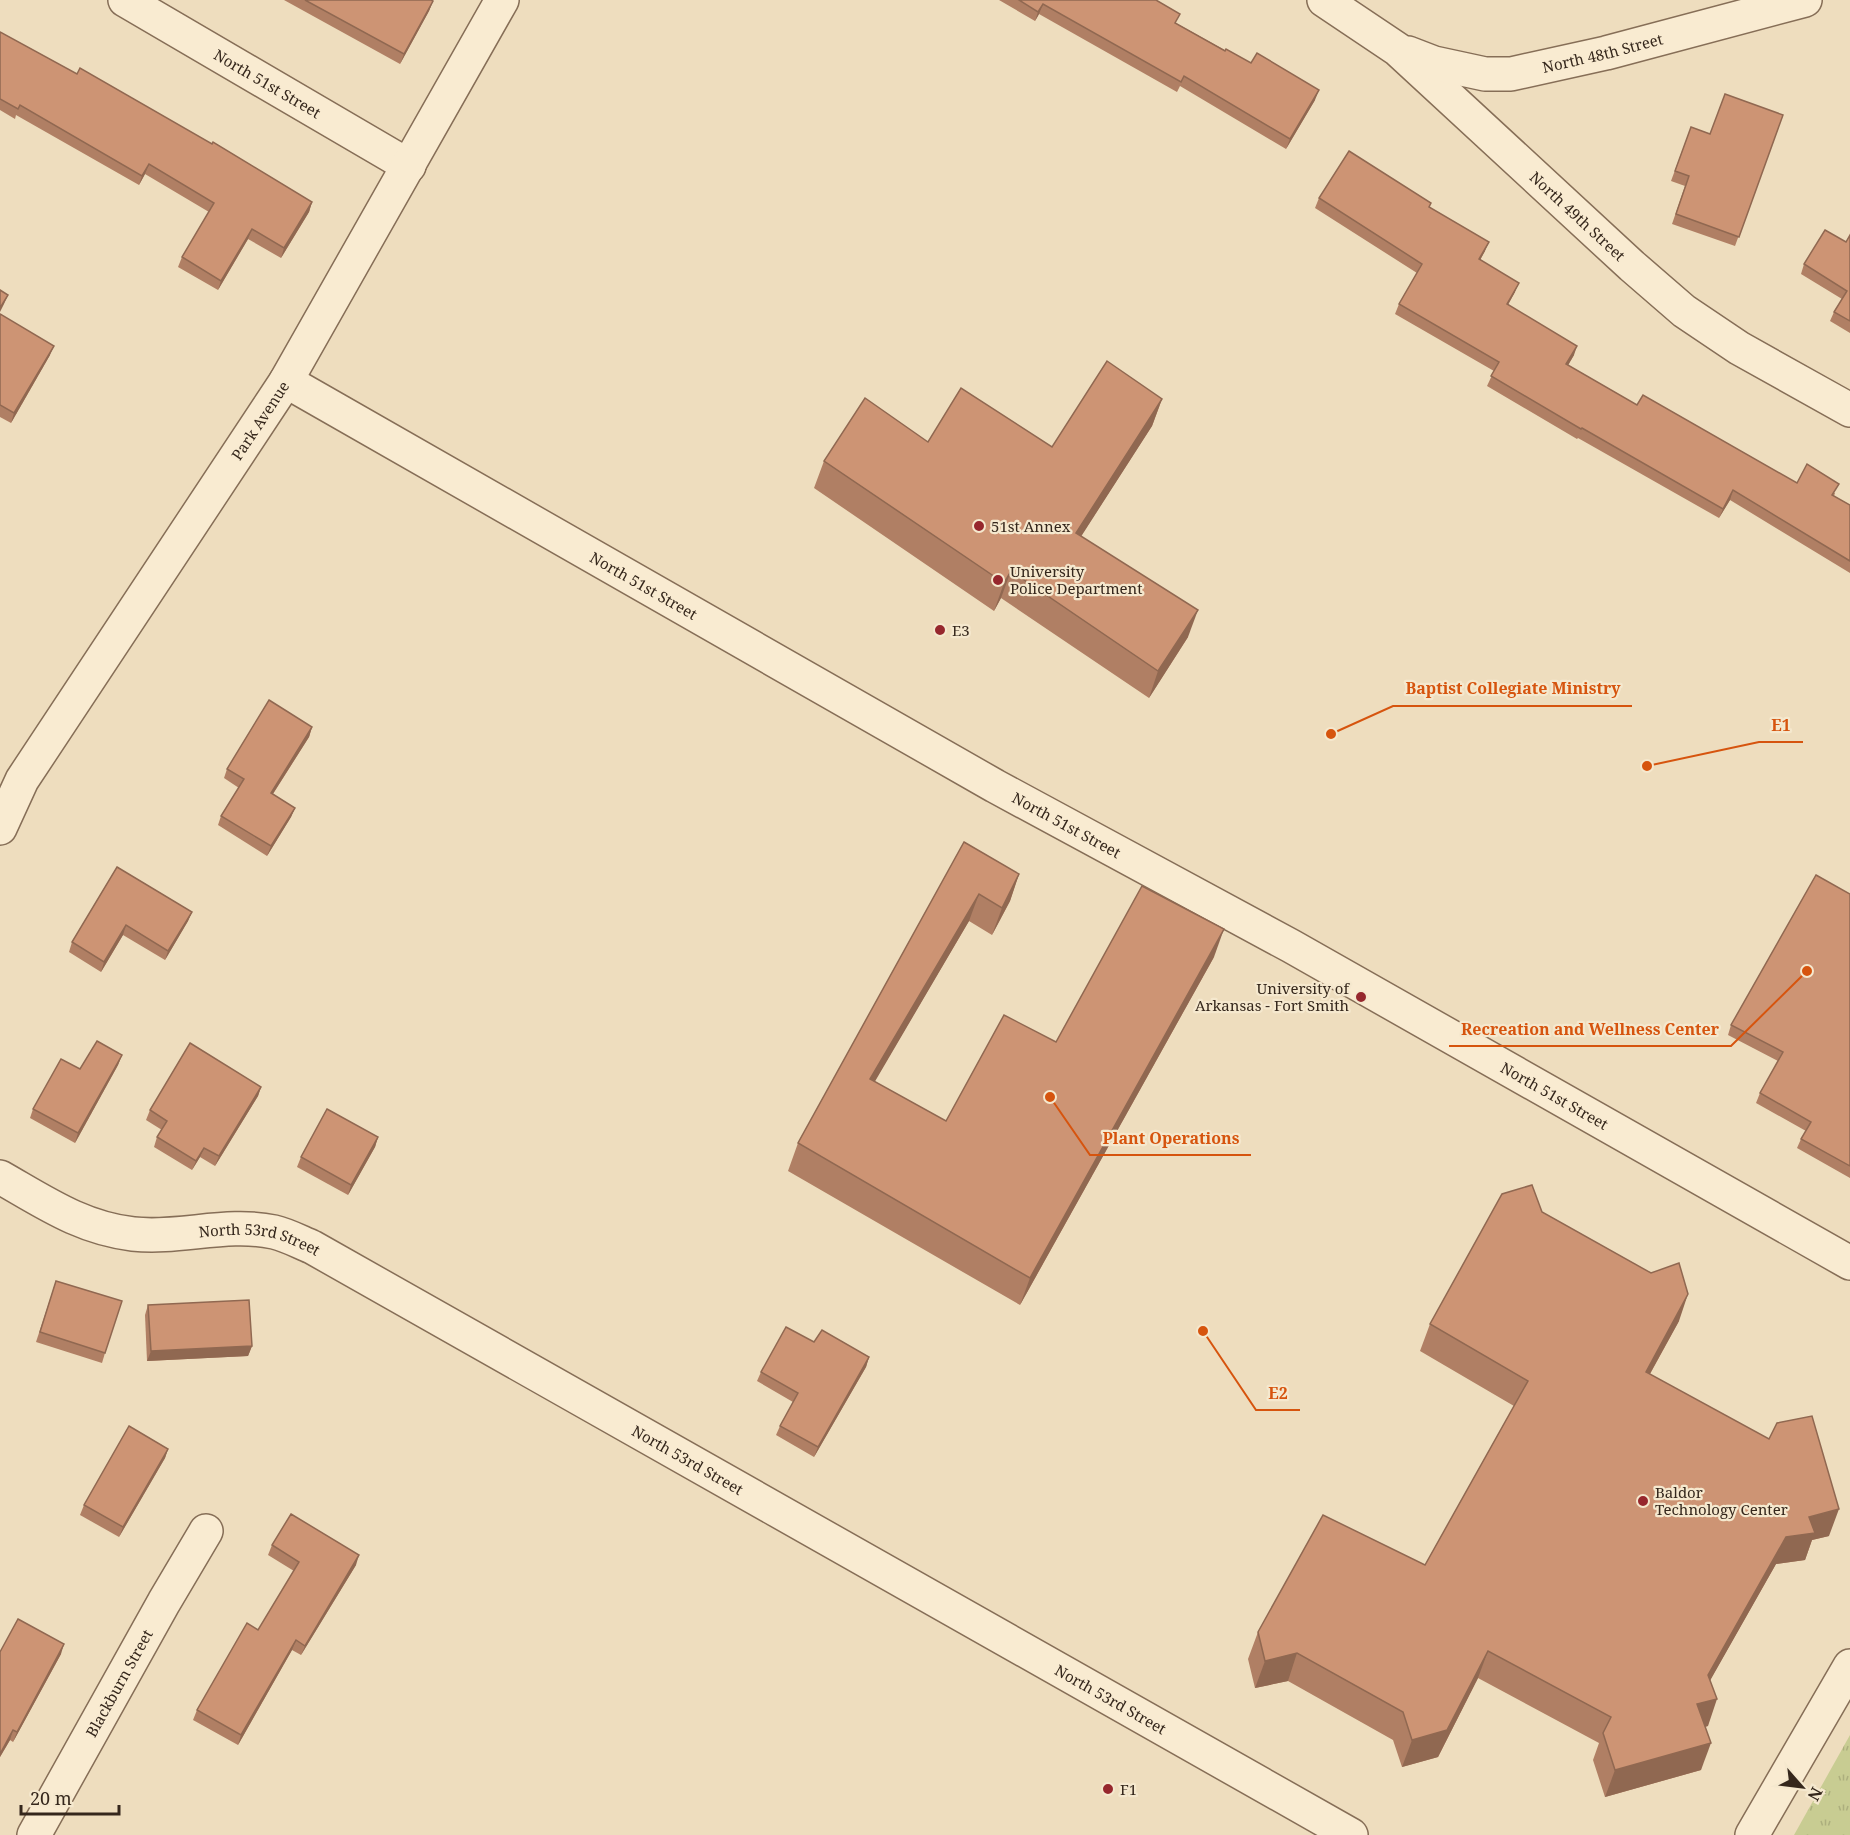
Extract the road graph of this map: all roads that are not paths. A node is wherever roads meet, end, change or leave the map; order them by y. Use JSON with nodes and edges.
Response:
{"nodes":[{"id":1,"x":125,"y":0,"type":"edge"},
{"id":2,"x":502,"y":0,"type":"edge"},
{"id":3,"x":1324,"y":0,"type":"edge"},
{"id":4,"x":1805,"y":0,"type":"edge"},
{"id":5,"x":1398,"y":49,"type":"junction"},
{"id":6,"x":409,"y":166,"type":"junction"},
{"id":7,"x":286,"y":381,"type":"junction"},
{"id":8,"x":1850,"y":410,"type":"edge"},
{"id":9,"x":0,"y":828,"type":"edge"},
{"id":10,"x":0,"y":1177,"type":"edge"},
{"id":11,"x":1850,"y":1263,"type":"edge"},
{"id":12,"x":206,"y":1531,"type":"dead end"},
{"id":13,"x":1850,"y":1666,"type":"edge"},
{"id":14,"x":34,"y":1835,"type":"edge"},
{"id":15,"x":1351,"y":1835,"type":"edge"},
{"id":16,"x":1752,"y":1835,"type":"edge"}],
"edges":[{"from":1,"to":6,"type":"street","name":"North 51st Street"},
{"from":2,"to":6,"type":"street","name":"Park Avenue"},
{"from":3,"to":5,"type":"street","name":"North 49th Street"},
{"from":4,"to":5,"type":"street","name":"North 48th Street"},
{"from":5,"to":8,"type":"street","name":"North 49th Street"},
{"from":6,"to":7,"type":"street","name":"Park Avenue"},
{"from":7,"to":9,"type":"street","name":"Park Avenue"},
{"from":7,"to":11,"type":"street","name":"North 51st Street"},
{"from":10,"to":15,"type":"street","name":"North 53rd Street"},
{"from":12,"to":14,"type":"street","name":"Blackburn Street"},
{"from":13,"to":16,"type":"street"}]}
